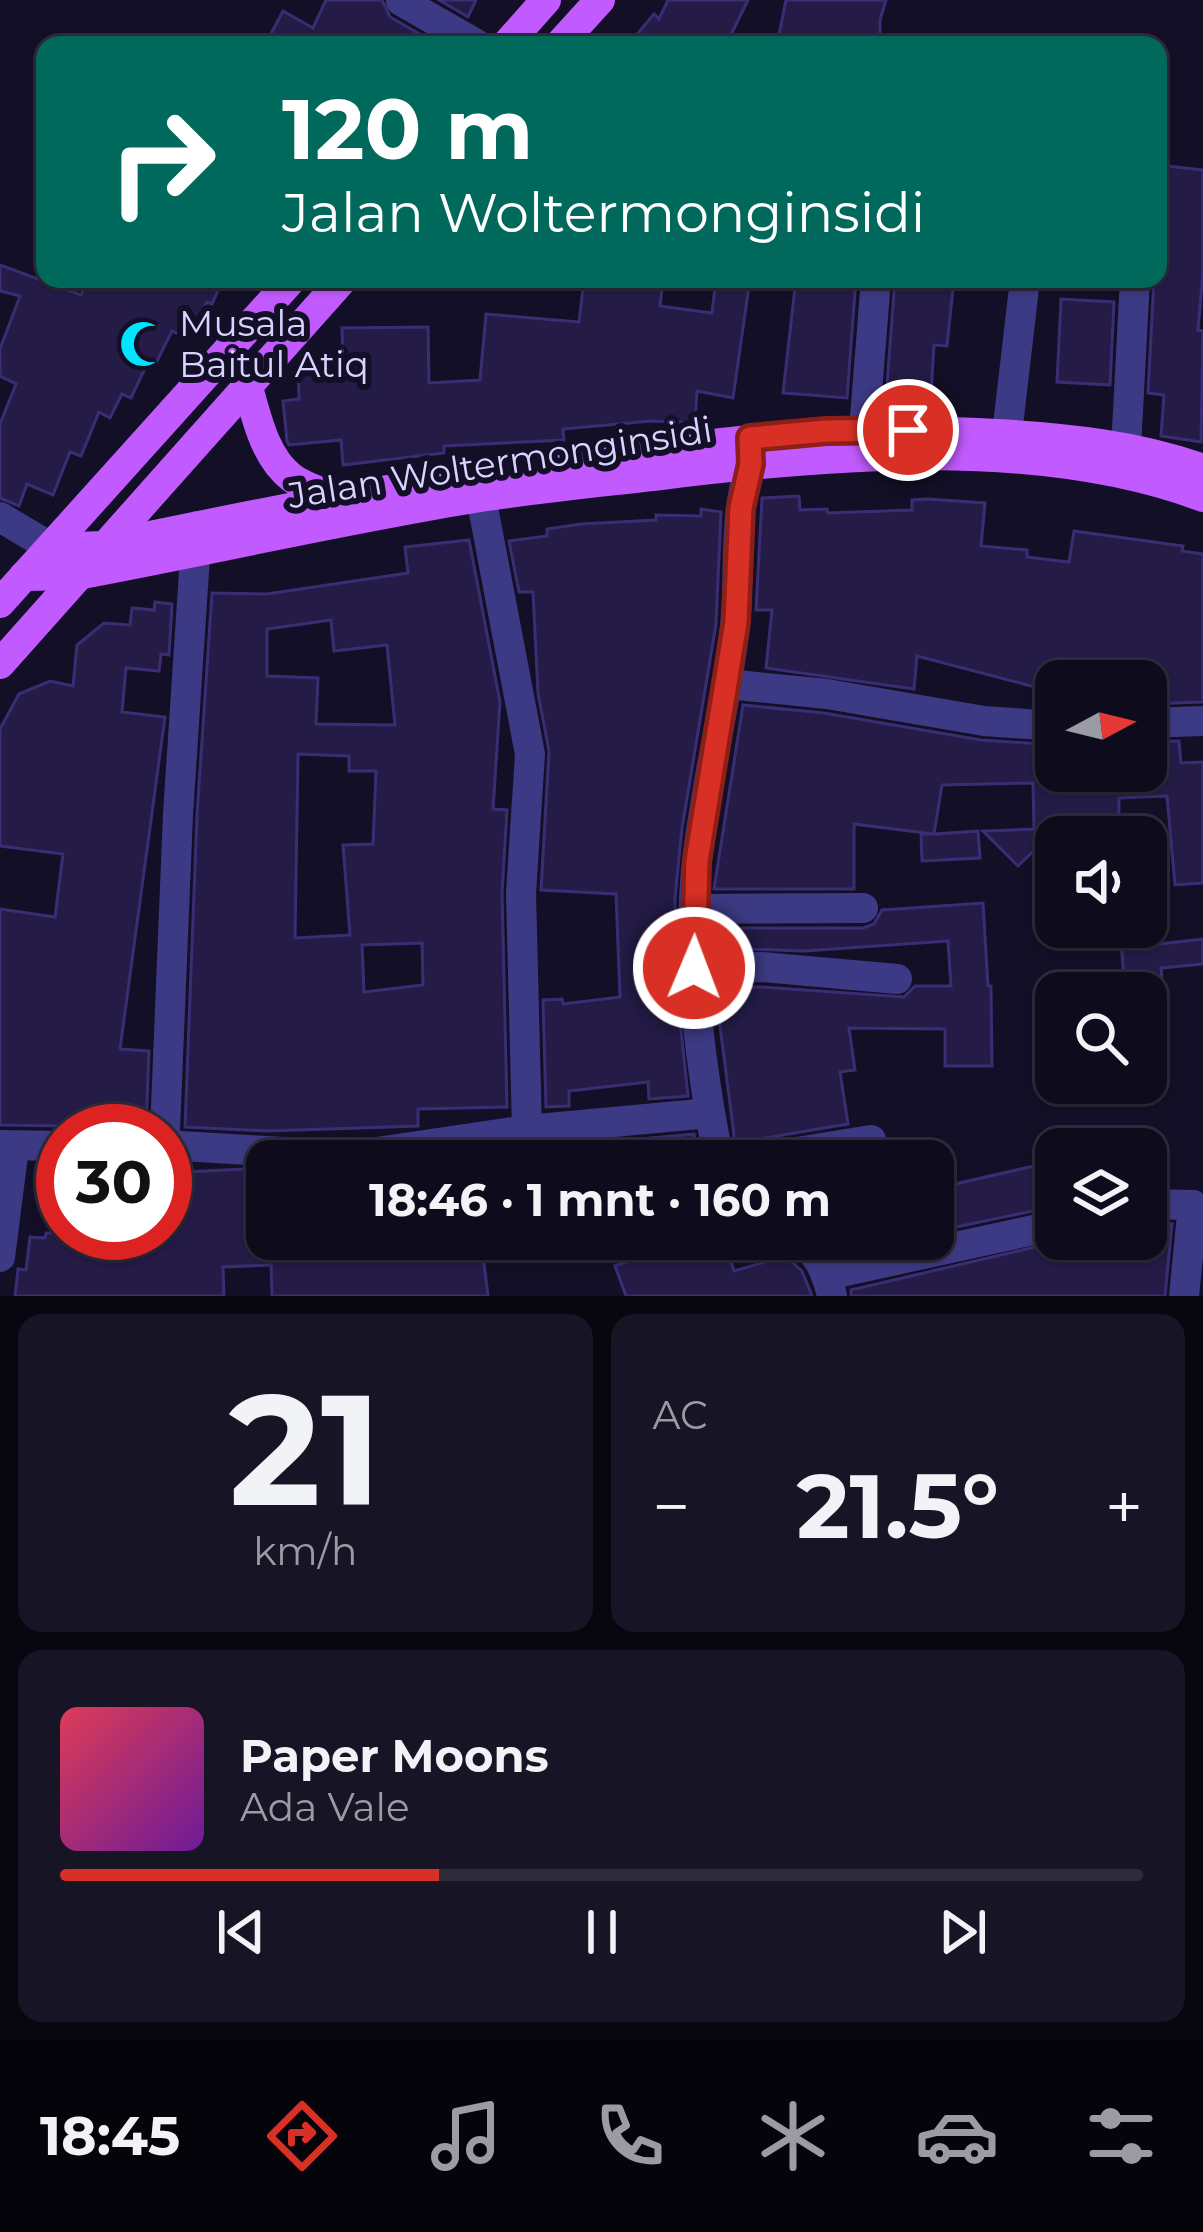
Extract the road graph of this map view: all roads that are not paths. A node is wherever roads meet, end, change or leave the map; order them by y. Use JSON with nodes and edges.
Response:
{"nodes":[{"id":1,"x":546,"y":0,"type":"edge"},
{"id":2,"x":600,"y":0,"type":"edge"},
{"id":3,"x":401,"y":1,"type":"edge"},
{"id":4,"x":462,"y":36,"type":"edge"},
{"id":5,"x":514,"y":36,"type":"edge"},
{"id":6,"x":567,"y":36,"type":"edge"},
{"id":7,"x":284,"y":288,"type":"edge"},
{"id":8,"x":335,"y":288,"type":"edge"},
{"id":9,"x":875,"y":288,"type":"edge"},
{"id":10,"x":1024,"y":288,"type":"edge"},
{"id":11,"x":1135,"y":288,"type":"edge"},
{"id":12,"x":247,"y":384,"type":"junction"},
{"id":13,"x":864,"y":430,"type":"junction"},
{"id":14,"x":1007,"y":434,"type":"junction"},
{"id":15,"x":1126,"y":448,"type":"junction"},
{"id":16,"x":750,"y":451,"type":"junction"},
{"id":17,"x":1203,"y":469,"type":"edge"},
{"id":18,"x":481,"y":497,"type":"junction"},
{"id":19,"x":1203,"y":497,"type":"edge"},
{"id":20,"x":336,"y":498,"type":"junction"},
{"id":21,"x":0,"y":517,"type":"edge"},
{"id":22,"x":197,"y":539,"type":"junction"},
{"id":23,"x":102,"y":546,"type":"junction"},
{"id":24,"x":52,"y":548,"type":"junction"},
{"id":25,"x":77,"y":574,"type":"junction"},
{"id":26,"x":24,"y":576,"type":"junction"},
{"id":27,"x":0,"y":603,"type":"edge"},
{"id":28,"x":0,"y":664,"type":"edge"},
{"id":29,"x":727,"y":684,"type":"junction"},
{"id":30,"x":1203,"y":721,"type":"edge"},
{"id":31,"x":1167,"y":722,"type":"edge"},
{"id":32,"x":1035,"y":725,"type":"edge"},
{"id":33,"x":863,"y":908,"type":"dead end"},
{"id":34,"x":695,"y":909,"type":"junction"},
{"id":35,"x":694,"y":968,"type":"junction"},
{"id":36,"x":897,"y":979,"type":"dead end"},
{"id":37,"x":166,"y":1104,"type":"edge"},
{"id":38,"x":710,"y":1113,"type":"junction"},
{"id":39,"x":527,"y":1130,"type":"junction"},
{"id":40,"x":871,"y":1139,"type":"dead end"},
{"id":41,"x":715,"y":1140,"type":"edge"},
{"id":42,"x":865,"y":1140,"type":"edge"},
{"id":43,"x":7,"y":1146,"type":"edge"},
{"id":44,"x":192,"y":1147,"type":"edge"},
{"id":45,"x":1167,"y":1204,"type":"edge"},
{"id":46,"x":1035,"y":1231,"type":"edge"},
{"id":47,"x":0,"y":1257,"type":"edge"},
{"id":48,"x":829,"y":1285,"type":"edge"},
{"id":49,"x":1184,"y":1296,"type":"edge"}],
"edges":[{"from":1,"to":5,"type":"main road"},
{"from":2,"to":6,"type":"main road"},
{"from":3,"to":4,"type":"street"},
{"from":7,"to":24,"type":"main road"},
{"from":8,"to":12,"type":"main road"},
{"from":9,"to":13,"type":"street"},
{"from":10,"to":14,"type":"street"},
{"from":11,"to":15,"type":"street"},
{"from":12,"to":20,"type":"main road"},
{"from":12,"to":23,"type":"main road"},
{"from":13,"to":14,"type":"main road","name":"Jalan Woltermonginsidi"},
{"from":13,"to":16,"type":"main road","name":"Jalan Woltermonginsidi"},
{"from":14,"to":15,"type":"main road","name":"Jalan Woltermonginsidi"},
{"from":15,"to":17,"type":"main road","name":"Jalan Woltermonginsidi"},
{"from":16,"to":18,"type":"main road","name":"Jalan Woltermonginsidi"},
{"from":16,"to":19,"type":"main road","name":"Jalan Woltermonginsidi"},
{"from":16,"to":20,"type":"main road","name":"Jalan Woltermonginsidi"},
{"from":16,"to":29,"type":"street"},
{"from":18,"to":22,"type":"main road","name":"Jalan Woltermonginsidi"},
{"from":18,"to":39,"type":"street"},
{"from":20,"to":22,"type":"main road","name":"Jalan Woltermonginsidi"},
{"from":21,"to":24,"type":"street"},
{"from":22,"to":23,"type":"main road","name":"Jalan Woltermonginsidi"},
{"from":22,"to":25,"type":"main road","name":"Jalan Woltermonginsidi"},
{"from":22,"to":37,"type":"street"},
{"from":23,"to":24,"type":"main road","name":"Jalan Woltermonginsidi"},
{"from":23,"to":25,"type":"main road"},
{"from":24,"to":26,"type":"main road"},
{"from":25,"to":26,"type":"main road","name":"Jalan Woltermonginsidi"},
{"from":25,"to":28,"type":"main road"},
{"from":26,"to":27,"type":"main road"},
{"from":29,"to":32,"type":"street"},
{"from":29,"to":34,"type":"street"},
{"from":30,"to":31,"type":"street"},
{"from":33,"to":34,"type":"street"},
{"from":34,"to":35,"type":"street"},
{"from":35,"to":36,"type":"street"},
{"from":35,"to":38,"type":"street"},
{"from":38,"to":39,"type":"street"},
{"from":38,"to":41,"type":"street"},
{"from":39,"to":44,"type":"street"},
{"from":40,"to":42,"type":"street"},
{"from":43,"to":47,"type":"street"},
{"from":45,"to":49,"type":"street"},
{"from":46,"to":48,"type":"street"}]}
